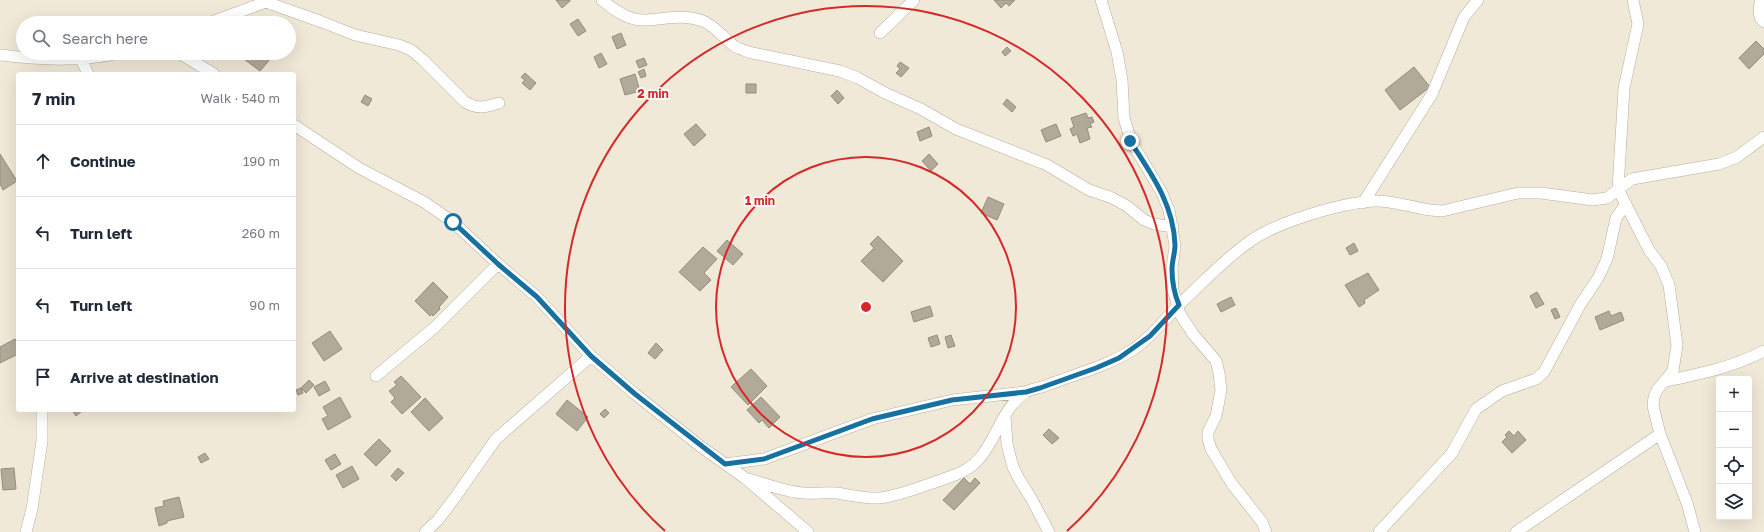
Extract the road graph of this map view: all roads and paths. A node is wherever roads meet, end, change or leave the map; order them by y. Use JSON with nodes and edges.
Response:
{"nodes":[{"id":1,"x":602,"y":0,"type":"edge"},
{"id":2,"x":914,"y":0,"type":"edge"},
{"id":3,"x":1101,"y":0,"type":"edge"},
{"id":4,"x":1478,"y":0,"type":"edge"},
{"id":5,"x":1633,"y":0,"type":"edge"},
{"id":6,"x":1761,"y":0,"type":"edge"},
{"id":7,"x":269,"y":1,"type":"edge"},
{"id":8,"x":228,"y":16,"type":"edge"},
{"id":9,"x":1764,"y":22,"type":"edge"},
{"id":10,"x":880,"y":33,"type":"dead end"},
{"id":11,"x":0,"y":55,"type":"edge"},
{"id":12,"x":16,"y":57,"type":"edge"},
{"id":13,"x":81,"y":60,"type":"edge"},
{"id":14,"x":191,"y":60,"type":"edge"},
{"id":15,"x":87,"y":72,"type":"edge"},
{"id":16,"x":211,"y":72,"type":"edge"},
{"id":17,"x":499,"y":103,"type":"dead end"},
{"id":18,"x":296,"y":126,"type":"edge"},
{"id":19,"x":1764,"y":136,"type":"edge"},
{"id":20,"x":1618,"y":189,"type":"junction"},
{"id":21,"x":1363,"y":203,"type":"junction"},
{"id":22,"x":1626,"y":204,"type":"junction"},
{"id":23,"x":1173,"y":227,"type":"junction"},
{"id":24,"x":498,"y":264,"type":"junction"},
{"id":25,"x":1179,"y":305,"type":"junction"},
{"id":26,"x":1764,"y":351,"type":"edge"},
{"id":27,"x":591,"y":356,"type":"junction"},
{"id":28,"x":376,"y":376,"type":"dead end"},
{"id":29,"x":1666,"y":381,"type":"junction"},
{"id":30,"x":1026,"y":392,"type":"junction"},
{"id":31,"x":42,"y":412,"type":"edge"},
{"id":32,"x":1004,"y":416,"type":"junction"},
{"id":33,"x":1660,"y":434,"type":"junction"},
{"id":34,"x":725,"y":464,"type":"junction"},
{"id":35,"x":745,"y":478,"type":"junction"},
{"id":36,"x":26,"y":532,"type":"edge"},
{"id":37,"x":425,"y":532,"type":"edge"},
{"id":38,"x":808,"y":532,"type":"edge"},
{"id":39,"x":1049,"y":532,"type":"edge"},
{"id":40,"x":1266,"y":532,"type":"edge"},
{"id":41,"x":1379,"y":532,"type":"edge"},
{"id":42,"x":1516,"y":532,"type":"edge"},
{"id":43,"x":1695,"y":532,"type":"edge"}],
"edges":[{"from":1,"to":23,"type":"street"},
{"from":2,"to":10,"type":"street"},
{"from":3,"to":23,"type":"street"},
{"from":4,"to":21,"type":"street"},
{"from":5,"to":20,"type":"street"},
{"from":6,"to":9,"type":"street"},
{"from":7,"to":8,"type":"street"},
{"from":7,"to":17,"type":"street"},
{"from":11,"to":12,"type":"street"},
{"from":13,"to":15,"type":"street"},
{"from":14,"to":16,"type":"street"},
{"from":18,"to":24,"type":"street"},
{"from":19,"to":20,"type":"street"},
{"from":20,"to":21,"type":"street"},
{"from":20,"to":22,"type":"street"},
{"from":21,"to":25,"type":"street"},
{"from":22,"to":29,"type":"street"},
{"from":22,"to":41,"type":"street"},
{"from":23,"to":25,"type":"street"},
{"from":24,"to":27,"type":"street"},
{"from":24,"to":28,"type":"street"},
{"from":25,"to":30,"type":"street"},
{"from":25,"to":40,"type":"street"},
{"from":26,"to":29,"type":"street"},
{"from":27,"to":34,"type":"street"},
{"from":27,"to":37,"type":"street"},
{"from":29,"to":33,"type":"street"},
{"from":30,"to":32,"type":"street"},
{"from":30,"to":34,"type":"street"},
{"from":31,"to":36,"type":"street"},
{"from":32,"to":35,"type":"street"},
{"from":32,"to":39,"type":"street"},
{"from":33,"to":42,"type":"street"},
{"from":33,"to":43,"type":"street"},
{"from":34,"to":35,"type":"street"},
{"from":35,"to":38,"type":"street"}]}
